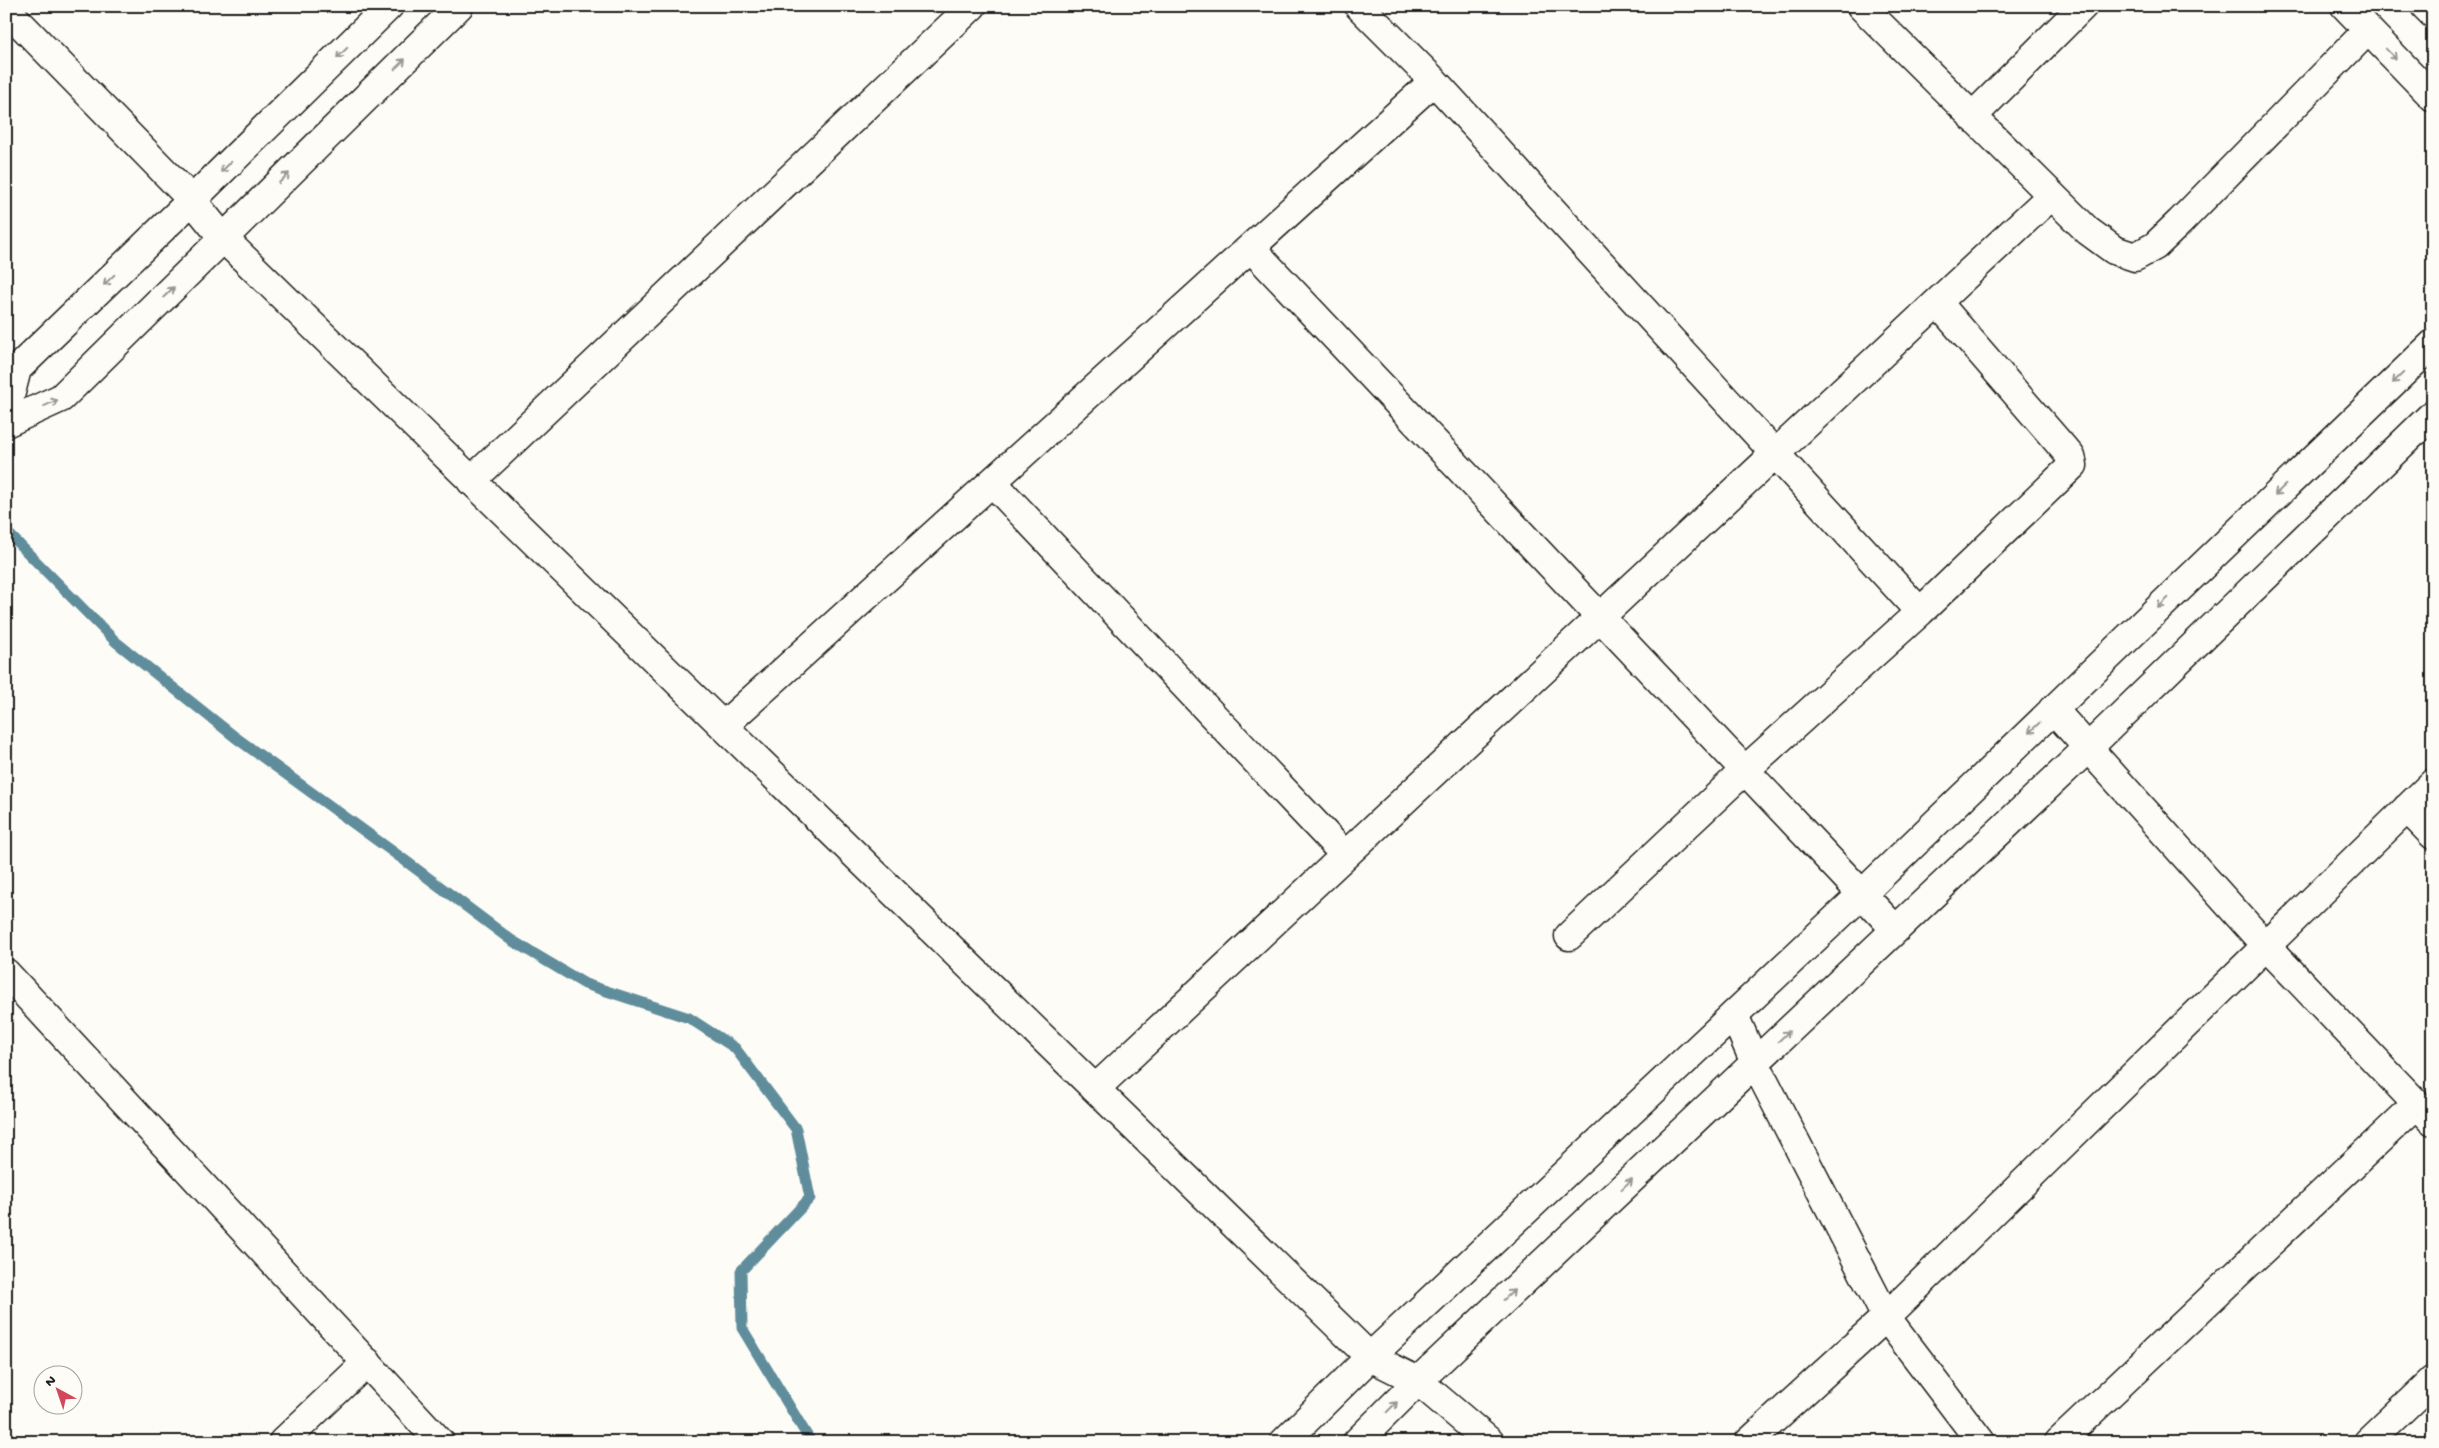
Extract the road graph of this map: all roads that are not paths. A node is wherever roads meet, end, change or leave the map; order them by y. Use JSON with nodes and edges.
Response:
{"nodes":[{"id":1,"x":389,"y":6,"type":"edge"},
{"id":2,"x":459,"y":6,"type":"edge"},
{"id":3,"x":972,"y":6,"type":"edge"},
{"id":4,"x":1360,"y":6,"type":"edge"},
{"id":5,"x":1861,"y":6,"type":"edge"},
{"id":6,"x":2083,"y":6,"type":"edge"},
{"id":7,"x":2345,"y":6,"type":"edge"},
{"id":8,"x":2425,"y":6,"type":"edge"},
{"id":9,"x":6,"y":10,"type":"edge"},
{"id":10,"x":2433,"y":14,"type":"edge"},
{"id":11,"x":2368,"y":30,"type":"junction"},
{"id":12,"x":1434,"y":81,"type":"junction"},
{"id":13,"x":2433,"y":97,"type":"edge"},
{"id":14,"x":1972,"y":117,"type":"junction"},
{"id":15,"x":2051,"y":196,"type":"junction"},
{"id":16,"x":192,"y":200,"type":"junction"},
{"id":17,"x":223,"y":238,"type":"junction"},
{"id":18,"x":1250,"y":248,"type":"junction"},
{"id":19,"x":1938,"y":303,"type":"junction"},
{"id":20,"x":2433,"y":344,"type":"edge"},
{"id":21,"x":6,"y":412,"type":"edge"},
{"id":22,"x":2433,"y":414,"type":"edge"},
{"id":23,"x":6,"y":423,"type":"edge"},
{"id":24,"x":1776,"y":453,"type":"junction"},
{"id":25,"x":471,"y":481,"type":"junction"},
{"id":26,"x":993,"y":483,"type":"junction"},
{"id":27,"x":1920,"y":612,"type":"junction"},
{"id":28,"x":1600,"y":618,"type":"junction"},
{"id":29,"x":2053,"y":708,"type":"junction"},
{"id":30,"x":723,"y":726,"type":"junction"},
{"id":31,"x":2088,"y":748,"type":"junction"},
{"id":32,"x":1744,"y":771,"type":"junction"},
{"id":33,"x":2433,"y":783,"type":"edge"},
{"id":34,"x":2407,"y":808,"type":"junction"},
{"id":35,"x":2433,"y":835,"type":"edge"},
{"id":36,"x":1344,"y":854,"type":"junction"},
{"id":37,"x":1861,"y":895,"type":"junction"},
{"id":38,"x":1895,"y":929,"type":"junction"},
{"id":39,"x":1569,"y":936,"type":"dead end"},
{"id":40,"x":2266,"y":946,"type":"junction"},
{"id":41,"x":10,"y":984,"type":"edge"},
{"id":42,"x":1734,"y":1015,"type":"junction"},
{"id":43,"x":1755,"y":1063,"type":"junction"},
{"id":44,"x":1095,"y":1089,"type":"junction"},
{"id":45,"x":2425,"y":1112,"type":"edge"},
{"id":46,"x":1886,"y":1317,"type":"junction"},
{"id":47,"x":1370,"y":1357,"type":"junction"},
{"id":48,"x":366,"y":1362,"type":"junction"},
{"id":49,"x":2433,"y":1380,"type":"edge"},
{"id":50,"x":1418,"y":1381,"type":"junction"},
{"id":51,"x":283,"y":1442,"type":"edge"},
{"id":52,"x":440,"y":1442,"type":"edge"},
{"id":53,"x":1284,"y":1442,"type":"edge"},
{"id":54,"x":1357,"y":1442,"type":"edge"},
{"id":55,"x":1490,"y":1442,"type":"edge"},
{"id":56,"x":1749,"y":1442,"type":"edge"},
{"id":57,"x":1981,"y":1442,"type":"edge"},
{"id":58,"x":2059,"y":1442,"type":"edge"},
{"id":59,"x":2368,"y":1442,"type":"edge"}],
"edges":[{"from":1,"to":16,"type":"street","one_way":true},
{"from":17,"to":2,"type":"street","one_way":true},
{"from":3,"to":25,"type":"street"},
{"from":4,"to":12,"type":"street"},
{"from":5,"to":14,"type":"street"},
{"from":6,"to":14,"type":"street"},
{"from":7,"to":11,"type":"street"},
{"from":8,"to":10,"type":"street"},
{"from":9,"to":16,"type":"street"},
{"from":11,"to":13,"type":"street","one_way":true},
{"from":11,"to":15,"type":"street"},
{"from":12,"to":18,"type":"street"},
{"from":12,"to":24,"type":"street"},
{"from":14,"to":15,"type":"street"},
{"from":15,"to":19,"type":"street"},
{"from":16,"to":17,"type":"street"},
{"from":16,"to":21,"type":"street","one_way":true},
{"from":23,"to":17,"type":"street","one_way":true},
{"from":17,"to":25,"type":"street"},
{"from":18,"to":26,"type":"street"},
{"from":18,"to":28,"type":"street"},
{"from":19,"to":24,"type":"street"},
{"from":19,"to":27,"type":"street"},
{"from":20,"to":29,"type":"street","one_way":true},
{"from":22,"to":31,"type":"street"},
{"from":24,"to":27,"type":"street"},
{"from":24,"to":28,"type":"street"},
{"from":25,"to":30,"type":"street"},
{"from":26,"to":30,"type":"street"},
{"from":26,"to":36,"type":"street"},
{"from":27,"to":32,"type":"street"},
{"from":28,"to":32,"type":"street"},
{"from":28,"to":36,"type":"street"},
{"from":29,"to":31,"type":"street"},
{"from":29,"to":37,"type":"street","one_way":true},
{"from":30,"to":44,"type":"street"},
{"from":31,"to":38,"type":"street"},
{"from":31,"to":40,"type":"street"},
{"from":32,"to":37,"type":"street"},
{"from":32,"to":39,"type":"street"},
{"from":33,"to":34,"type":"street"},
{"from":34,"to":35,"type":"street"},
{"from":34,"to":40,"type":"street"},
{"from":36,"to":44,"type":"street"},
{"from":37,"to":38,"type":"street"},
{"from":37,"to":42,"type":"street"},
{"from":43,"to":38,"type":"street","one_way":true},
{"from":40,"to":45,"type":"street"},
{"from":40,"to":46,"type":"street"},
{"from":41,"to":48,"type":"street"},
{"from":42,"to":43,"type":"street"},
{"from":42,"to":47,"type":"street"},
{"from":43,"to":46,"type":"street"},
{"from":50,"to":43,"type":"street","one_way":true},
{"from":44,"to":47,"type":"street"},
{"from":45,"to":58,"type":"street"},
{"from":46,"to":56,"type":"street"},
{"from":46,"to":57,"type":"street"},
{"from":47,"to":50,"type":"street"},
{"from":47,"to":53,"type":"street"},
{"from":48,"to":51,"type":"street"},
{"from":48,"to":52,"type":"street"},
{"from":49,"to":59,"type":"street"},
{"from":54,"to":50,"type":"street","one_way":true},
{"from":50,"to":55,"type":"street"}]}
